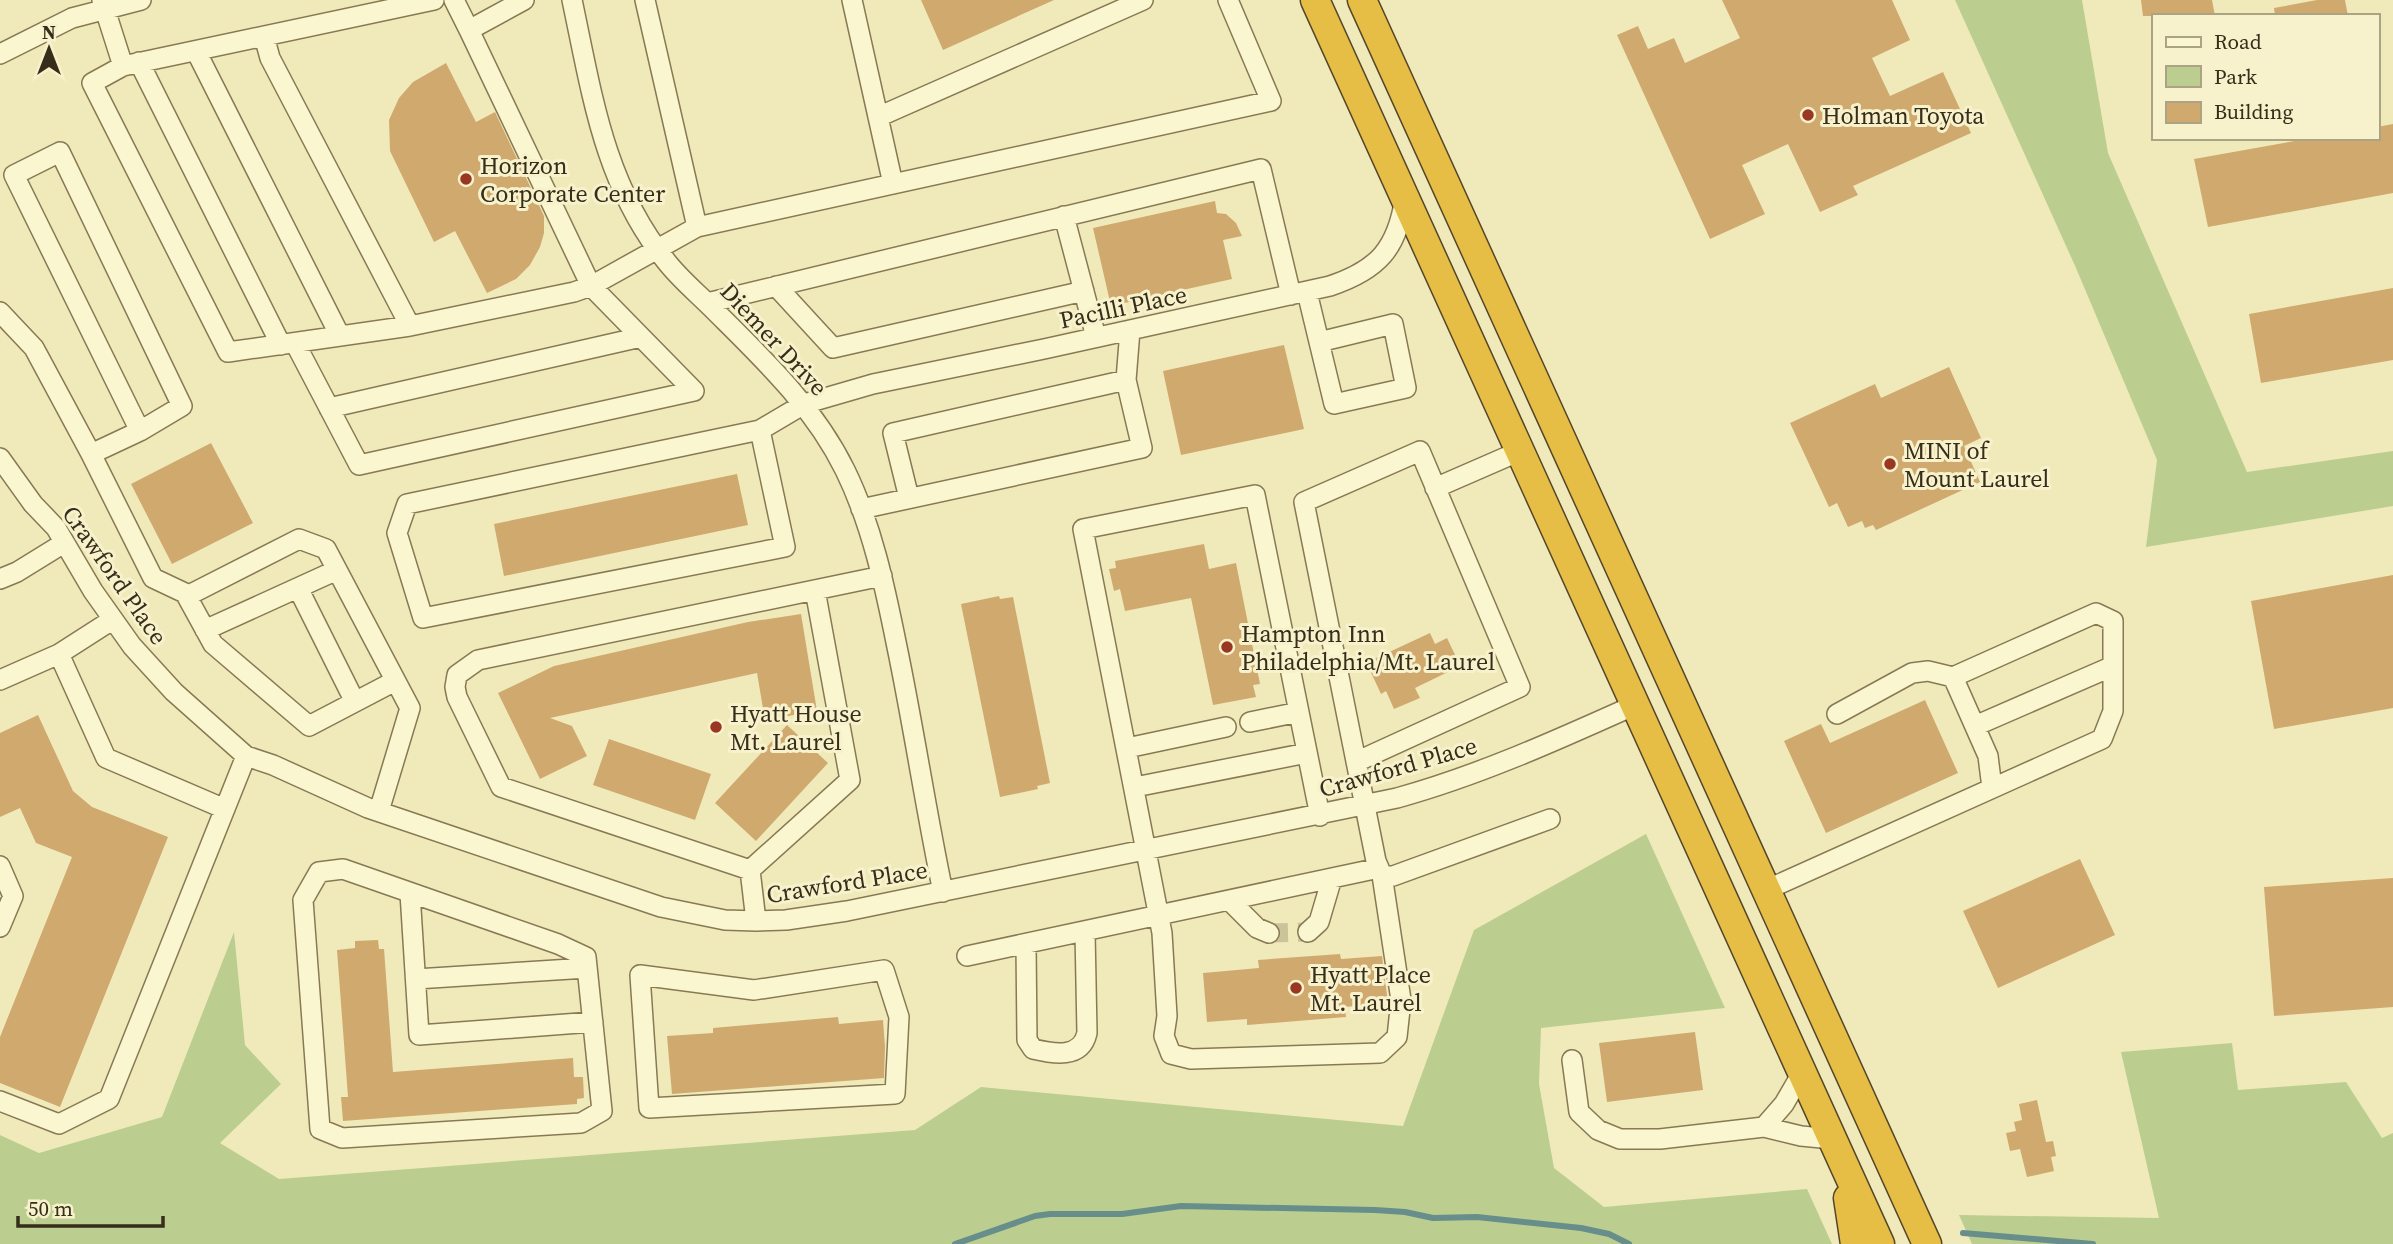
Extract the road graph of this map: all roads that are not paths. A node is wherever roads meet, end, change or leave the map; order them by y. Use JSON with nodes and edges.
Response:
{"nodes":[{"id":1,"x":435,"y":0,"type":"edge"},
{"id":2,"x":454,"y":0,"type":"edge"},
{"id":3,"x":524,"y":0,"type":"edge"},
{"id":4,"x":572,"y":0,"type":"edge"},
{"id":5,"x":645,"y":0,"type":"edge"},
{"id":6,"x":852,"y":0,"type":"edge"},
{"id":7,"x":1143,"y":0,"type":"edge"},
{"id":8,"x":1228,"y":0,"type":"edge"},
{"id":9,"x":1315,"y":0,"type":"edge"},
{"id":10,"x":1362,"y":0,"type":"edge"},
{"id":11,"x":135,"y":1,"type":"edge"},
{"id":12,"x":103,"y":4,"type":"edge"},
{"id":13,"x":469,"y":30,"type":"junction"},
{"id":14,"x":264,"y":36,"type":"junction"},
{"id":15,"x":196,"y":51,"type":"junction"},
{"id":16,"x":0,"y":54,"type":"edge"},
{"id":17,"x":131,"y":64,"type":"junction"},
{"id":18,"x":878,"y":117,"type":"junction"},
{"id":19,"x":893,"y":184,"type":"junction"},
{"id":20,"x":1405,"y":197,"type":"junction"},
{"id":21,"x":1064,"y":216,"type":"junction"},
{"id":22,"x":696,"y":227,"type":"junction"},
{"id":23,"x":658,"y":250,"type":"junction"},
{"id":24,"x":591,"y":286,"type":"junction"},
{"id":25,"x":776,"y":286,"type":"junction"},
{"id":26,"x":1084,"y":291,"type":"junction"},
{"id":27,"x":1299,"y":293,"type":"junction"},
{"id":28,"x":707,"y":303,"type":"junction"},
{"id":29,"x":0,"y":312,"type":"edge"},
{"id":30,"x":410,"y":326,"type":"junction"},
{"id":31,"x":1130,"y":330,"type":"junction"},
{"id":32,"x":340,"y":336,"type":"junction"},
{"id":33,"x":641,"y":337,"type":"junction"},
{"id":34,"x":1096,"y":337,"type":"junction"},
{"id":35,"x":1319,"y":342,"type":"junction"},
{"id":36,"x":288,"y":344,"type":"junction"},
{"id":37,"x":1126,"y":380,"type":"junction"},
{"id":38,"x":804,"y":404,"type":"junction"},
{"id":39,"x":329,"y":408,"type":"junction"},
{"id":40,"x":760,"y":430,"type":"junction"},
{"id":41,"x":140,"y":431,"type":"junction"},
{"id":42,"x":1520,"y":451,"type":"junction"},
{"id":43,"x":91,"y":454,"type":"junction"},
{"id":44,"x":0,"y":458,"type":"edge"},
{"id":45,"x":1435,"y":488,"type":"junction"},
{"id":46,"x":909,"y":498,"type":"junction"},
{"id":47,"x":861,"y":509,"type":"junction"},
{"id":48,"x":64,"y":542,"type":"junction"},
{"id":49,"x":337,"y":569,"type":"junction"},
{"id":50,"x":882,"y":576,"type":"junction"},
{"id":51,"x":0,"y":579,"type":"edge"},
{"id":52,"x":298,"y":587,"type":"junction"},
{"id":53,"x":815,"y":590,"type":"junction"},
{"id":54,"x":185,"y":593,"type":"junction"},
{"id":55,"x":112,"y":620,"type":"junction"},
{"id":56,"x":205,"y":630,"type":"junction"},
{"id":57,"x":60,"y":654,"type":"junction"},
{"id":58,"x":2113,"y":666,"type":"junction"},
{"id":59,"x":1953,"y":677,"type":"junction"},
{"id":60,"x":0,"y":680,"type":"edge"},
{"id":61,"x":396,"y":681,"type":"junction"},
{"id":62,"x":355,"y":702,"type":"junction"},
{"id":63,"x":1635,"y":705,"type":"junction"},
{"id":64,"x":1299,"y":712,"type":"junction"},
{"id":65,"x":1837,"y":714,"type":"dead end"},
{"id":66,"x":1250,"y":722,"type":"dead end"},
{"id":67,"x":1975,"y":726,"type":"junction"},
{"id":68,"x":1226,"y":727,"type":"dead end"},
{"id":69,"x":1127,"y":748,"type":"junction"},
{"id":70,"x":1307,"y":753,"type":"junction"},
{"id":71,"x":246,"y":756,"type":"junction"},
{"id":72,"x":1356,"y":762,"type":"junction"},
{"id":73,"x":1135,"y":787,"type":"junction"},
{"id":74,"x":1992,"y":788,"type":"junction"},
{"id":75,"x":1365,"y":806,"type":"junction"},
{"id":76,"x":225,"y":809,"type":"junction"},
{"id":77,"x":379,"y":811,"type":"junction"},
{"id":78,"x":1320,"y":816,"type":"junction"},
{"id":79,"x":1550,"y":819,"type":"dead end"},
{"id":80,"x":1147,"y":850,"type":"junction"},
{"id":81,"x":0,"y":866,"type":"edge"},
{"id":82,"x":750,"y":870,"type":"junction"},
{"id":83,"x":1381,"y":872,"type":"junction"},
{"id":84,"x":1332,"y":878,"type":"junction"},
{"id":85,"x":1766,"y":890,"type":"junction"},
{"id":86,"x":943,"y":892,"type":"junction"},
{"id":87,"x":410,"y":893,"type":"junction"},
{"id":88,"x":1230,"y":901,"type":"junction"},
{"id":89,"x":1159,"y":916,"type":"junction"},
{"id":90,"x":756,"y":921,"type":"junction"},
{"id":91,"x":0,"y":927,"type":"edge"},
{"id":92,"x":1085,"y":932,"type":"junction"},
{"id":93,"x":1308,"y":932,"type":"dead end"},
{"id":94,"x":1269,"y":933,"type":"tunnel mouth"},
{"id":95,"x":1026,"y":944,"type":"junction"},
{"id":96,"x":967,"y":956,"type":"dead end"},
{"id":97,"x":587,"y":968,"type":"junction"},
{"id":98,"x":416,"y":979,"type":"junction"},
{"id":99,"x":754,"y":990,"type":"joint"},
{"id":100,"x":593,"y":1022,"type":"junction"},
{"id":101,"x":1572,"y":1060,"type":"dead end"},
{"id":102,"x":1802,"y":1073,"type":"junction"},
{"id":103,"x":0,"y":1101,"type":"edge"},
{"id":104,"x":1764,"y":1127,"type":"junction"},
{"id":105,"x":1837,"y":1150,"type":"junction"},
{"id":106,"x":1855,"y":1244,"type":"edge"},
{"id":107,"x":1880,"y":1244,"type":"edge"},
{"id":108,"x":1927,"y":1244,"type":"edge"}],
"edges":[{"from":1,"to":14,"type":"street"},
{"from":2,"to":13,"type":"street"},
{"from":3,"to":13,"type":"street"},
{"from":4,"to":23,"type":"street","name":"Diemer Drive"},
{"from":5,"to":22,"type":"street"},
{"from":6,"to":18,"type":"street"},
{"from":7,"to":18,"type":"street"},
{"from":8,"to":19,"type":"street"},
{"from":9,"to":20,"type":"highway"},
{"from":10,"to":85,"type":"highway"},
{"from":11,"to":12,"type":"street"},
{"from":12,"to":16,"type":"street"},
{"from":12,"to":17,"type":"street"},
{"from":13,"to":24,"type":"street"},
{"from":14,"to":15,"type":"street"},
{"from":14,"to":30,"type":"street"},
{"from":15,"to":17,"type":"street"},
{"from":15,"to":32,"type":"street"},
{"from":17,"to":36,"type":"street"},
{"from":17,"to":36,"type":"street"},
{"from":18,"to":19,"type":"street"},
{"from":19,"to":22,"type":"street"},
{"from":20,"to":27,"type":"street","name":"Pacilli Place"},
{"from":20,"to":42,"type":"highway"},
{"from":21,"to":25,"type":"street"},
{"from":21,"to":26,"type":"street"},
{"from":21,"to":27,"type":"street"},
{"from":22,"to":23,"type":"street"},
{"from":23,"to":24,"type":"street"},
{"from":23,"to":28,"type":"street","name":"Diemer Drive"},
{"from":24,"to":30,"type":"street"},
{"from":24,"to":33,"type":"street"},
{"from":25,"to":26,"type":"street"},
{"from":25,"to":28,"type":"street"},
{"from":26,"to":34,"type":"street"},
{"from":27,"to":31,"type":"street","name":"Pacilli Place"},
{"from":27,"to":35,"type":"street"},
{"from":28,"to":38,"type":"street","name":"Diemer Drive"},
{"from":29,"to":43,"type":"street"},
{"from":30,"to":32,"type":"street"},
{"from":31,"to":34,"type":"street","name":"Pacilli Place"},
{"from":31,"to":37,"type":"street"},
{"from":32,"to":36,"type":"street"},
{"from":33,"to":39,"type":"street"},
{"from":33,"to":39,"type":"street"},
{"from":34,"to":38,"type":"street","name":"Pacilli Place"},
{"from":35,"to":35,"type":"street"},
{"from":36,"to":39,"type":"street"},
{"from":37,"to":46,"type":"street"},
{"from":37,"to":46,"type":"street"},
{"from":38,"to":40,"type":"street","name":"Pacilli Place"},
{"from":38,"to":47,"type":"street","name":"Diemer Drive"},
{"from":40,"to":40,"type":"street","name":"Pacilli Place"},
{"from":41,"to":41,"type":"street"},
{"from":41,"to":43,"type":"street"},
{"from":42,"to":45,"type":"street"},
{"from":42,"to":63,"type":"highway"},
{"from":43,"to":54,"type":"street"},
{"from":44,"to":48,"type":"street","name":"Crawford Place"},
{"from":45,"to":72,"type":"street"},
{"from":45,"to":72,"type":"street"},
{"from":46,"to":47,"type":"street"},
{"from":47,"to":50,"type":"street","name":"Diemer Drive"},
{"from":48,"to":51,"type":"street"},
{"from":48,"to":55,"type":"street","name":"Crawford Place"},
{"from":49,"to":52,"type":"street"},
{"from":49,"to":54,"type":"street"},
{"from":49,"to":61,"type":"street"},
{"from":50,"to":53,"type":"street"},
{"from":50,"to":86,"type":"street","name":"Diemer Drive"},
{"from":52,"to":56,"type":"street"},
{"from":52,"to":62,"type":"street"},
{"from":53,"to":82,"type":"street"},
{"from":53,"to":82,"type":"street"},
{"from":54,"to":56,"type":"street"},
{"from":55,"to":57,"type":"street"},
{"from":55,"to":71,"type":"street","name":"Crawford Place"},
{"from":56,"to":62,"type":"street"},
{"from":57,"to":60,"type":"street"},
{"from":57,"to":76,"type":"street"},
{"from":58,"to":59,"type":"street"},
{"from":58,"to":67,"type":"street"},
{"from":58,"to":74,"type":"street"},
{"from":59,"to":65,"type":"street"},
{"from":59,"to":67,"type":"street"},
{"from":61,"to":62,"type":"street"},
{"from":61,"to":77,"type":"street"},
{"from":63,"to":75,"type":"street","name":"Crawford Place"},
{"from":63,"to":102,"type":"highway"},
{"from":64,"to":66,"type":"street"},
{"from":64,"to":69,"type":"street"},
{"from":64,"to":70,"type":"street"},
{"from":67,"to":74,"type":"street"},
{"from":68,"to":69,"type":"street"},
{"from":69,"to":73,"type":"street"},
{"from":70,"to":73,"type":"street"},
{"from":70,"to":78,"type":"street"},
{"from":71,"to":76,"type":"street"},
{"from":71,"to":77,"type":"street","name":"Crawford Place"},
{"from":72,"to":75,"type":"street"},
{"from":73,"to":80,"type":"street"},
{"from":74,"to":85,"type":"street"},
{"from":75,"to":78,"type":"street","name":"Crawford Place"},
{"from":75,"to":83,"type":"street"},
{"from":76,"to":103,"type":"street"},
{"from":77,"to":90,"type":"street","name":"Crawford Place"},
{"from":78,"to":80,"type":"street","name":"Crawford Place"},
{"from":79,"to":83,"type":"street"},
{"from":80,"to":86,"type":"street","name":"Crawford Place"},
{"from":80,"to":89,"type":"street"},
{"from":81,"to":91,"type":"street"},
{"from":82,"to":90,"type":"street"},
{"from":83,"to":84,"type":"street"},
{"from":83,"to":89,"type":"street"},
{"from":84,"to":88,"type":"street"},
{"from":84,"to":93,"type":"street"},
{"from":85,"to":108,"type":"highway"},
{"from":86,"to":90,"type":"street","name":"Crawford Place"},
{"from":87,"to":97,"type":"street"},
{"from":87,"to":98,"type":"street"},
{"from":87,"to":100,"type":"street"},
{"from":88,"to":89,"type":"street"},
{"from":88,"to":94,"type":"street"},
{"from":89,"to":92,"type":"street"},
{"from":92,"to":95,"type":"street"},
{"from":92,"to":95,"type":"street"},
{"from":95,"to":96,"type":"street"},
{"from":97,"to":98,"type":"street"},
{"from":97,"to":100,"type":"street"},
{"from":98,"to":100,"type":"street"},
{"from":99,"to":99,"type":"street"},
{"from":101,"to":104,"type":"street"},
{"from":102,"to":104,"type":"street"},
{"from":102,"to":105,"type":"highway"},
{"from":104,"to":105,"type":"street"},
{"from":105,"to":106,"type":"highway"},
{"from":105,"to":107,"type":"highway"}]}
